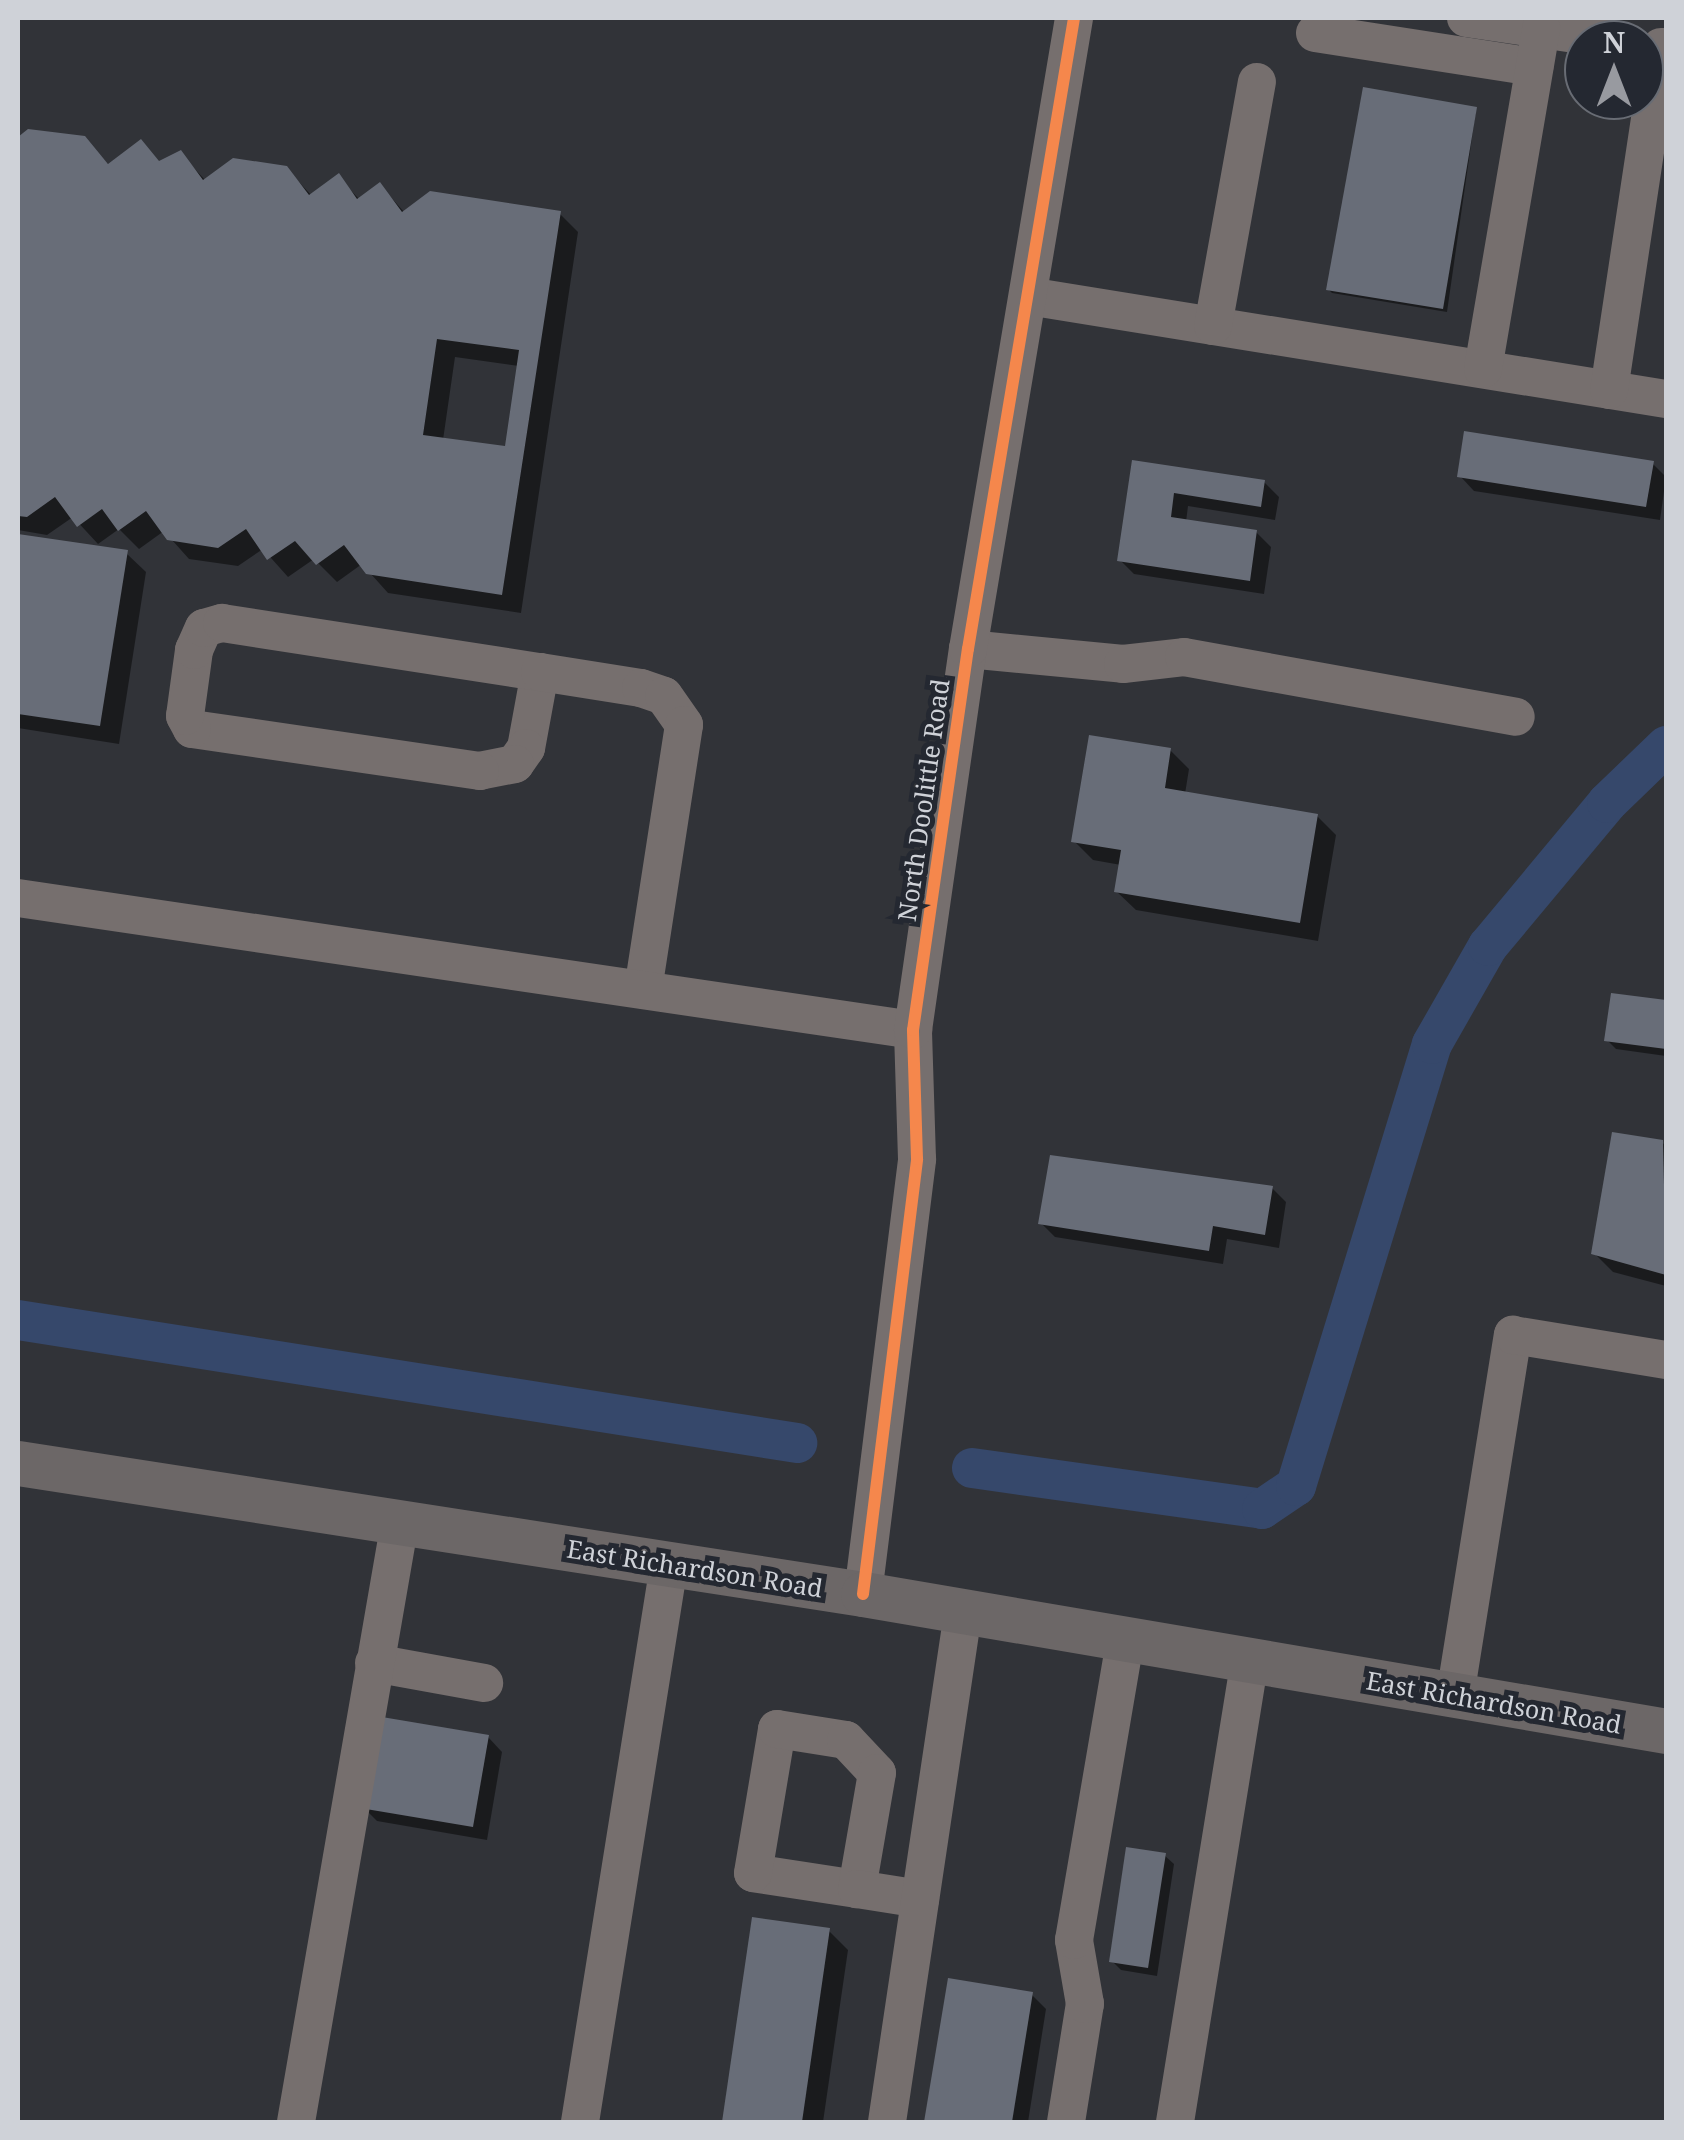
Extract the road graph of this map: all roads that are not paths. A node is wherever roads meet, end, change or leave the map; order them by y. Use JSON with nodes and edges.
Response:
{"nodes":[{"id":1,"x":1074,"y":18,"type":"edge"},
{"id":2,"x":1466,"y":18,"type":"edge"},
{"id":3,"x":1541,"y":28,"type":"junction"},
{"id":4,"x":1564,"y":32,"type":"edge"},
{"id":5,"x":1315,"y":33,"type":"dead end"},
{"id":6,"x":1534,"y":67,"type":"junction"},
{"id":7,"x":1257,"y":82,"type":"dead end"},
{"id":8,"x":1647,"y":120,"type":"edge"},
{"id":9,"x":1028,"y":296,"type":"junction"},
{"id":10,"x":1214,"y":326,"type":"junction"},
{"id":11,"x":1483,"y":370,"type":"junction"},
{"id":12,"x":1609,"y":390,"type":"junction"},
{"id":13,"x":1666,"y":399,"type":"edge"},
{"id":14,"x":968,"y":649,"type":"junction"},
{"id":15,"x":540,"y":672,"type":"junction"},
{"id":16,"x":1516,"y":717,"type":"dead end"},
{"id":17,"x":18,"y":898,"type":"edge"},
{"id":18,"x":642,"y":990,"type":"junction"},
{"id":19,"x":913,"y":1030,"type":"junction"},
{"id":20,"x":1666,"y":1360,"type":"edge"},
{"id":21,"x":18,"y":1463,"type":"edge"},
{"id":22,"x":400,"y":1522,"type":"junction"},
{"id":23,"x":669,"y":1565,"type":"junction"},
{"id":24,"x":863,"y":1594,"type":"junction"},
{"id":25,"x":963,"y":1614,"type":"junction"},
{"id":26,"x":1124,"y":1640,"type":"junction"},
{"id":27,"x":1250,"y":1662,"type":"junction"},
{"id":28,"x":374,"y":1663,"type":"junction"},
{"id":29,"x":484,"y":1683,"type":"dead end"},
{"id":30,"x":1455,"y":1696,"type":"junction"},
{"id":31,"x":1666,"y":1731,"type":"edge"},
{"id":32,"x":857,"y":1889,"type":"junction"},
{"id":33,"x":920,"y":1899,"type":"junction"},
{"id":34,"x":296,"y":2122,"type":"edge"},
{"id":35,"x":580,"y":2122,"type":"edge"},
{"id":36,"x":887,"y":2122,"type":"edge"},
{"id":37,"x":1066,"y":2122,"type":"edge"},
{"id":38,"x":1175,"y":2122,"type":"edge"}],
"edges":[{"from":1,"to":9,"type":"street","name":"North Doolittle Road"},
{"from":2,"to":3,"type":"street"},
{"from":3,"to":4,"type":"street"},
{"from":3,"to":6,"type":"street"},
{"from":5,"to":6,"type":"street"},
{"from":6,"to":11,"type":"street"},
{"from":7,"to":10,"type":"street"},
{"from":8,"to":12,"type":"street"},
{"from":9,"to":10,"type":"street"},
{"from":9,"to":14,"type":"street","name":"North Doolittle Road"},
{"from":10,"to":11,"type":"street"},
{"from":11,"to":12,"type":"street"},
{"from":12,"to":13,"type":"street"},
{"from":14,"to":16,"type":"street"},
{"from":14,"to":19,"type":"street","name":"North Doolittle Road"},
{"from":15,"to":15,"type":"street"},
{"from":15,"to":18,"type":"street"},
{"from":17,"to":18,"type":"street"},
{"from":18,"to":19,"type":"street"},
{"from":19,"to":24,"type":"street","name":"North Doolittle Road"},
{"from":20,"to":30,"type":"street"},
{"from":21,"to":22,"type":"main road","name":"East Richardson Road"},
{"from":22,"to":23,"type":"main road","name":"East Richardson Road"},
{"from":22,"to":28,"type":"street"},
{"from":23,"to":24,"type":"main road","name":"East Richardson Road"},
{"from":23,"to":35,"type":"street"},
{"from":24,"to":25,"type":"main road","name":"East Richardson Road"},
{"from":25,"to":26,"type":"main road","name":"East Richardson Road"},
{"from":25,"to":33,"type":"street"},
{"from":26,"to":27,"type":"main road","name":"East Richardson Road"},
{"from":26,"to":37,"type":"street"},
{"from":27,"to":30,"type":"main road","name":"East Richardson Road"},
{"from":27,"to":38,"type":"street"},
{"from":28,"to":29,"type":"street"},
{"from":28,"to":34,"type":"street"},
{"from":30,"to":31,"type":"main road","name":"East Richardson Road"},
{"from":32,"to":32,"type":"street"},
{"from":32,"to":33,"type":"street"},
{"from":33,"to":36,"type":"street"}]}
